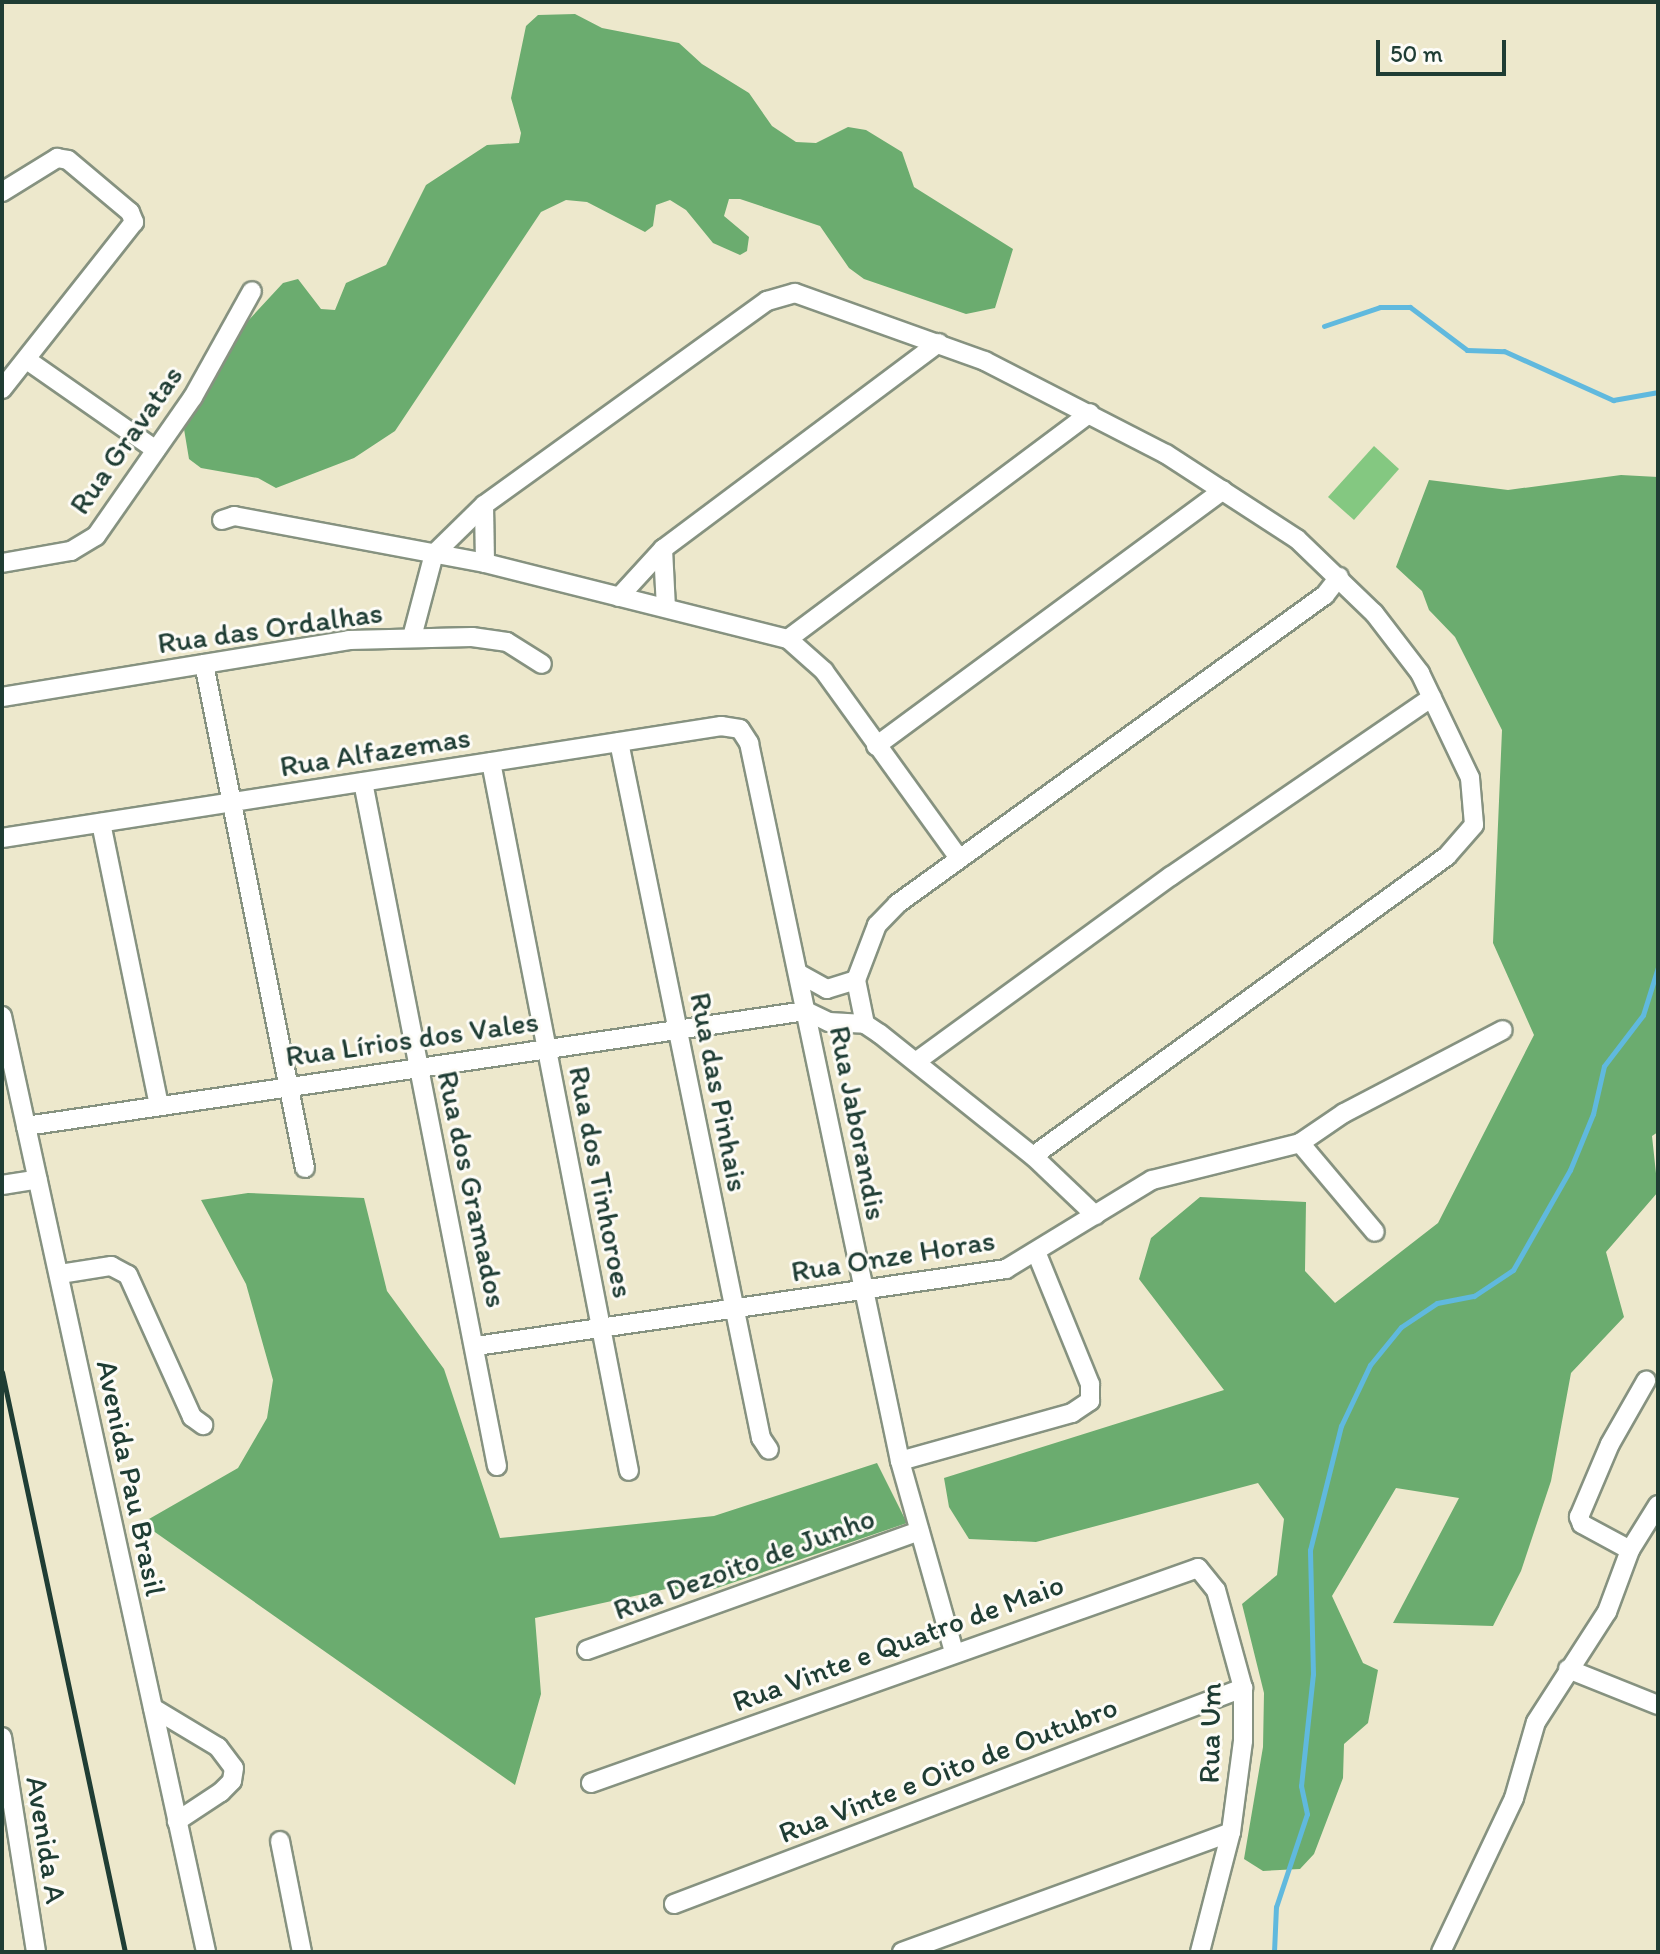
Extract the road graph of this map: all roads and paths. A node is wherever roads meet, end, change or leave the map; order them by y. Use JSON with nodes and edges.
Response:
{"nodes":[{"id":1,"x":2,"y":192,"type":"edge"},
{"id":2,"x":252,"y":291,"type":"dead end"},
{"id":3,"x":938,"y":343,"type":"junction"},
{"id":4,"x":27,"y":360,"type":"junction"},
{"id":5,"x":2,"y":389,"type":"edge"},
{"id":6,"x":1090,"y":413,"type":"junction"},
{"id":7,"x":156,"y":450,"type":"junction"},
{"id":8,"x":1223,"y":490,"type":"junction"},
{"id":9,"x":484,"y":505,"type":"junction"},
{"id":10,"x":222,"y":520,"type":"dead end"},
{"id":11,"x":663,"y":549,"type":"junction"},
{"id":12,"x":434,"y":554,"type":"junction"},
{"id":13,"x":2,"y":563,"type":"edge"},
{"id":14,"x":485,"y":563,"type":"junction"},
{"id":15,"x":1339,"y":577,"type":"junction"},
{"id":16,"x":619,"y":597,"type":"junction"},
{"id":17,"x":666,"y":608,"type":"junction"},
{"id":18,"x":412,"y":637,"type":"junction"},
{"id":19,"x":788,"y":639,"type":"junction"},
{"id":20,"x":204,"y":664,"type":"junction"},
{"id":21,"x":542,"y":664,"type":"dead end"},
{"id":22,"x":2,"y":697,"type":"edge"},
{"id":23,"x":1432,"y":697,"type":"junction"},
{"id":24,"x":619,"y":742,"type":"junction"},
{"id":25,"x":749,"y":743,"type":"joint"},
{"id":26,"x":876,"y":746,"type":"junction"},
{"id":27,"x":491,"y":762,"type":"junction"},
{"id":28,"x":363,"y":782,"type":"junction"},
{"id":29,"x":231,"y":803,"type":"junction"},
{"id":30,"x":101,"y":823,"type":"junction"},
{"id":31,"x":2,"y":838,"type":"edge"},
{"id":32,"x":958,"y":857,"type":"junction"},
{"id":33,"x":798,"y":973,"type":"junction"},
{"id":34,"x":856,"y":980,"type":"junction"},
{"id":35,"x":806,"y":1011,"type":"junction"},
{"id":36,"x":2,"y":1016,"type":"edge"},
{"id":37,"x":865,"y":1024,"type":"junction"},
{"id":38,"x":677,"y":1029,"type":"junction"},
{"id":39,"x":1503,"y":1030,"type":"dead end"},
{"id":40,"x":547,"y":1047,"type":"junction"},
{"id":41,"x":917,"y":1061,"type":"junction"},
{"id":42,"x":418,"y":1065,"type":"junction"},
{"id":43,"x":288,"y":1085,"type":"junction"},
{"id":44,"x":159,"y":1105,"type":"junction"},
{"id":45,"x":26,"y":1126,"type":"junction"},
{"id":46,"x":1300,"y":1143,"type":"junction"},
{"id":47,"x":1033,"y":1156,"type":"junction"},
{"id":48,"x":305,"y":1168,"type":"dead end"},
{"id":49,"x":38,"y":1179,"type":"junction"},
{"id":50,"x":2,"y":1185,"type":"edge"},
{"id":51,"x":1095,"y":1215,"type":"junction"},
{"id":52,"x":1375,"y":1232,"type":"dead end"},
{"id":53,"x":1036,"y":1252,"type":"junction"},
{"id":54,"x":60,"y":1274,"type":"junction"},
{"id":55,"x":863,"y":1291,"type":"junction"},
{"id":56,"x":734,"y":1310,"type":"junction"},
{"id":57,"x":601,"y":1328,"type":"junction"},
{"id":58,"x":476,"y":1346,"type":"junction"},
{"id":59,"x":1646,"y":1381,"type":"dead end"},
{"id":60,"x":203,"y":1425,"type":"dead end"},
{"id":61,"x":769,"y":1450,"type":"dead end"},
{"id":62,"x":900,"y":1461,"type":"junction"},
{"id":63,"x":497,"y":1466,"type":"dead end"},
{"id":64,"x":629,"y":1471,"type":"dead end"},
{"id":65,"x":1658,"y":1505,"type":"edge"},
{"id":66,"x":919,"y":1531,"type":"junction"},
{"id":67,"x":1630,"y":1550,"type":"junction"},
{"id":68,"x":1216,"y":1590,"type":"joint"},
{"id":69,"x":587,"y":1650,"type":"dead end"},
{"id":70,"x":954,"y":1652,"type":"junction"},
{"id":71,"x":1568,"y":1669,"type":"junction"},
{"id":72,"x":1243,"y":1688,"type":"junction"},
{"id":73,"x":1658,"y":1705,"type":"edge"},
{"id":74,"x":153,"y":1708,"type":"junction"},
{"id":75,"x":2,"y":1737,"type":"edge"},
{"id":76,"x":591,"y":1783,"type":"dead end"},
{"id":77,"x":177,"y":1821,"type":"junction"},
{"id":78,"x":1231,"y":1832,"type":"junction"},
{"id":79,"x":280,"y":1841,"type":"dead end"},
{"id":80,"x":674,"y":1904,"type":"dead end"},
{"id":81,"x":36,"y":1952,"type":"edge"},
{"id":82,"x":206,"y":1952,"type":"edge"},
{"id":83,"x":302,"y":1952,"type":"edge"},
{"id":84,"x":902,"y":1952,"type":"edge"},
{"id":85,"x":1200,"y":1952,"type":"edge"},
{"id":86,"x":1441,"y":1952,"type":"edge"}],
"edges":[{"from":1,"to":4,"type":"street"},
{"from":2,"to":7,"type":"street","name":"Rua Gravatas"},
{"from":3,"to":6,"type":"street"},
{"from":3,"to":9,"type":"street"},
{"from":3,"to":11,"type":"street"},
{"from":4,"to":5,"type":"street"},
{"from":4,"to":7,"type":"street"},
{"from":6,"to":8,"type":"street"},
{"from":6,"to":19,"type":"street"},
{"from":7,"to":13,"type":"street","name":"Rua Gravatas"},
{"from":8,"to":15,"type":"street"},
{"from":8,"to":26,"type":"street"},
{"from":9,"to":12,"type":"street"},
{"from":9,"to":14,"type":"street"},
{"from":10,"to":12,"type":"street"},
{"from":11,"to":16,"type":"street"},
{"from":11,"to":17,"type":"street"},
{"from":12,"to":14,"type":"street"},
{"from":12,"to":18,"type":"street"},
{"from":14,"to":16,"type":"street"},
{"from":15,"to":23,"type":"street"},
{"from":15,"to":32,"type":"street"},
{"from":16,"to":17,"type":"street"},
{"from":17,"to":19,"type":"street"},
{"from":18,"to":20,"type":"street","name":"Rua das Ordalhas"},
{"from":18,"to":21,"type":"street","name":"Rua das Ordalhas"},
{"from":19,"to":26,"type":"street"},
{"from":20,"to":22,"type":"street","name":"Rua das Ordalhas"},
{"from":20,"to":29,"type":"street"},
{"from":23,"to":41,"type":"street"},
{"from":23,"to":47,"type":"street"},
{"from":24,"to":25,"type":"street","name":"Rua Alfazemas"},
{"from":24,"to":27,"type":"street","name":"Rua Alfazemas"},
{"from":24,"to":38,"type":"street","name":"Rua das Pinhais"},
{"from":25,"to":33,"type":"street","name":"Rua Jaborandis"},
{"from":26,"to":32,"type":"street"},
{"from":27,"to":28,"type":"street","name":"Rua Alfazemas"},
{"from":27,"to":40,"type":"street","name":"Rua dos Tinhoroes"},
{"from":28,"to":29,"type":"street","name":"Rua Alfazemas"},
{"from":28,"to":42,"type":"street","name":"Rua dos Gramados"},
{"from":29,"to":30,"type":"street","name":"Rua Alfazemas"},
{"from":29,"to":43,"type":"street"},
{"from":30,"to":31,"type":"street","name":"Rua Alfazemas"},
{"from":30,"to":44,"type":"street"},
{"from":32,"to":34,"type":"street"},
{"from":33,"to":34,"type":"street"},
{"from":33,"to":35,"type":"street","name":"Rua Jaborandis"},
{"from":34,"to":37,"type":"street"},
{"from":35,"to":37,"type":"street"},
{"from":35,"to":38,"type":"street","name":"Rua Lírios dos Vales"},
{"from":35,"to":55,"type":"street","name":"Rua Jaborandis"},
{"from":36,"to":45,"type":"street","name":"Avenida Pau Brasil"},
{"from":37,"to":41,"type":"street"},
{"from":38,"to":40,"type":"street","name":"Rua Lírios dos Vales"},
{"from":38,"to":56,"type":"street","name":"Rua das Pinhais"},
{"from":39,"to":46,"type":"street","name":"Rua Onze Horas"},
{"from":40,"to":42,"type":"street","name":"Rua Lírios dos Vales"},
{"from":40,"to":57,"type":"street","name":"Rua dos Tinhoroes"},
{"from":41,"to":47,"type":"street"},
{"from":42,"to":43,"type":"street","name":"Rua Lírios dos Vales"},
{"from":42,"to":58,"type":"street","name":"Rua dos Gramados"},
{"from":43,"to":44,"type":"street","name":"Rua Lírios dos Vales"},
{"from":43,"to":48,"type":"street"},
{"from":44,"to":45,"type":"street","name":"Rua Lírios dos Vales"},
{"from":45,"to":49,"type":"street","name":"Avenida Pau Brasil"},
{"from":46,"to":51,"type":"street","name":"Rua Onze Horas"},
{"from":46,"to":52,"type":"street"},
{"from":47,"to":51,"type":"street"},
{"from":49,"to":50,"type":"street"},
{"from":49,"to":54,"type":"street","name":"Avenida Pau Brasil"},
{"from":51,"to":53,"type":"street","name":"Rua Onze Horas"},
{"from":53,"to":55,"type":"street","name":"Rua Onze Horas"},
{"from":53,"to":62,"type":"street"},
{"from":54,"to":60,"type":"street"},
{"from":54,"to":74,"type":"street","name":"Avenida Pau Brasil"},
{"from":55,"to":56,"type":"street","name":"Rua Onze Horas"},
{"from":55,"to":62,"type":"street","name":"Rua Jaborandis"},
{"from":56,"to":57,"type":"street","name":"Rua Onze Horas"},
{"from":56,"to":61,"type":"street","name":"Rua das Pinhais"},
{"from":57,"to":58,"type":"street","name":"Rua Onze Horas"},
{"from":57,"to":64,"type":"street","name":"Rua dos Tinhoroes"},
{"from":58,"to":63,"type":"street","name":"Rua dos Gramados"},
{"from":59,"to":67,"type":"street"},
{"from":62,"to":66,"type":"street","name":"Rua Jaborandis"},
{"from":65,"to":67,"type":"street"},
{"from":66,"to":69,"type":"street","name":"Rua Dezoito de Junho"},
{"from":66,"to":70,"type":"street","name":"Rua Jaborandis"},
{"from":67,"to":71,"type":"street"},
{"from":68,"to":70,"type":"street","name":"Rua Vinte e Quatro de Maio"},
{"from":68,"to":72,"type":"street","name":"Rua Um"},
{"from":70,"to":76,"type":"street","name":"Rua Vinte e Quatro de Maio"},
{"from":71,"to":73,"type":"street"},
{"from":71,"to":86,"type":"street"},
{"from":72,"to":78,"type":"street","name":"Rua Um"},
{"from":72,"to":80,"type":"street","name":"Rua Vinte e Oito de Outubro"},
{"from":74,"to":77,"type":"street","name":"Avenida Pau Brasil"},
{"from":74,"to":77,"type":"street"},
{"from":75,"to":81,"type":"street","name":"Avenida A"},
{"from":77,"to":82,"type":"street","name":"Avenida Pau Brasil"},
{"from":78,"to":84,"type":"street"},
{"from":78,"to":85,"type":"street","name":"Rua Um"},
{"from":79,"to":83,"type":"street"}]}
